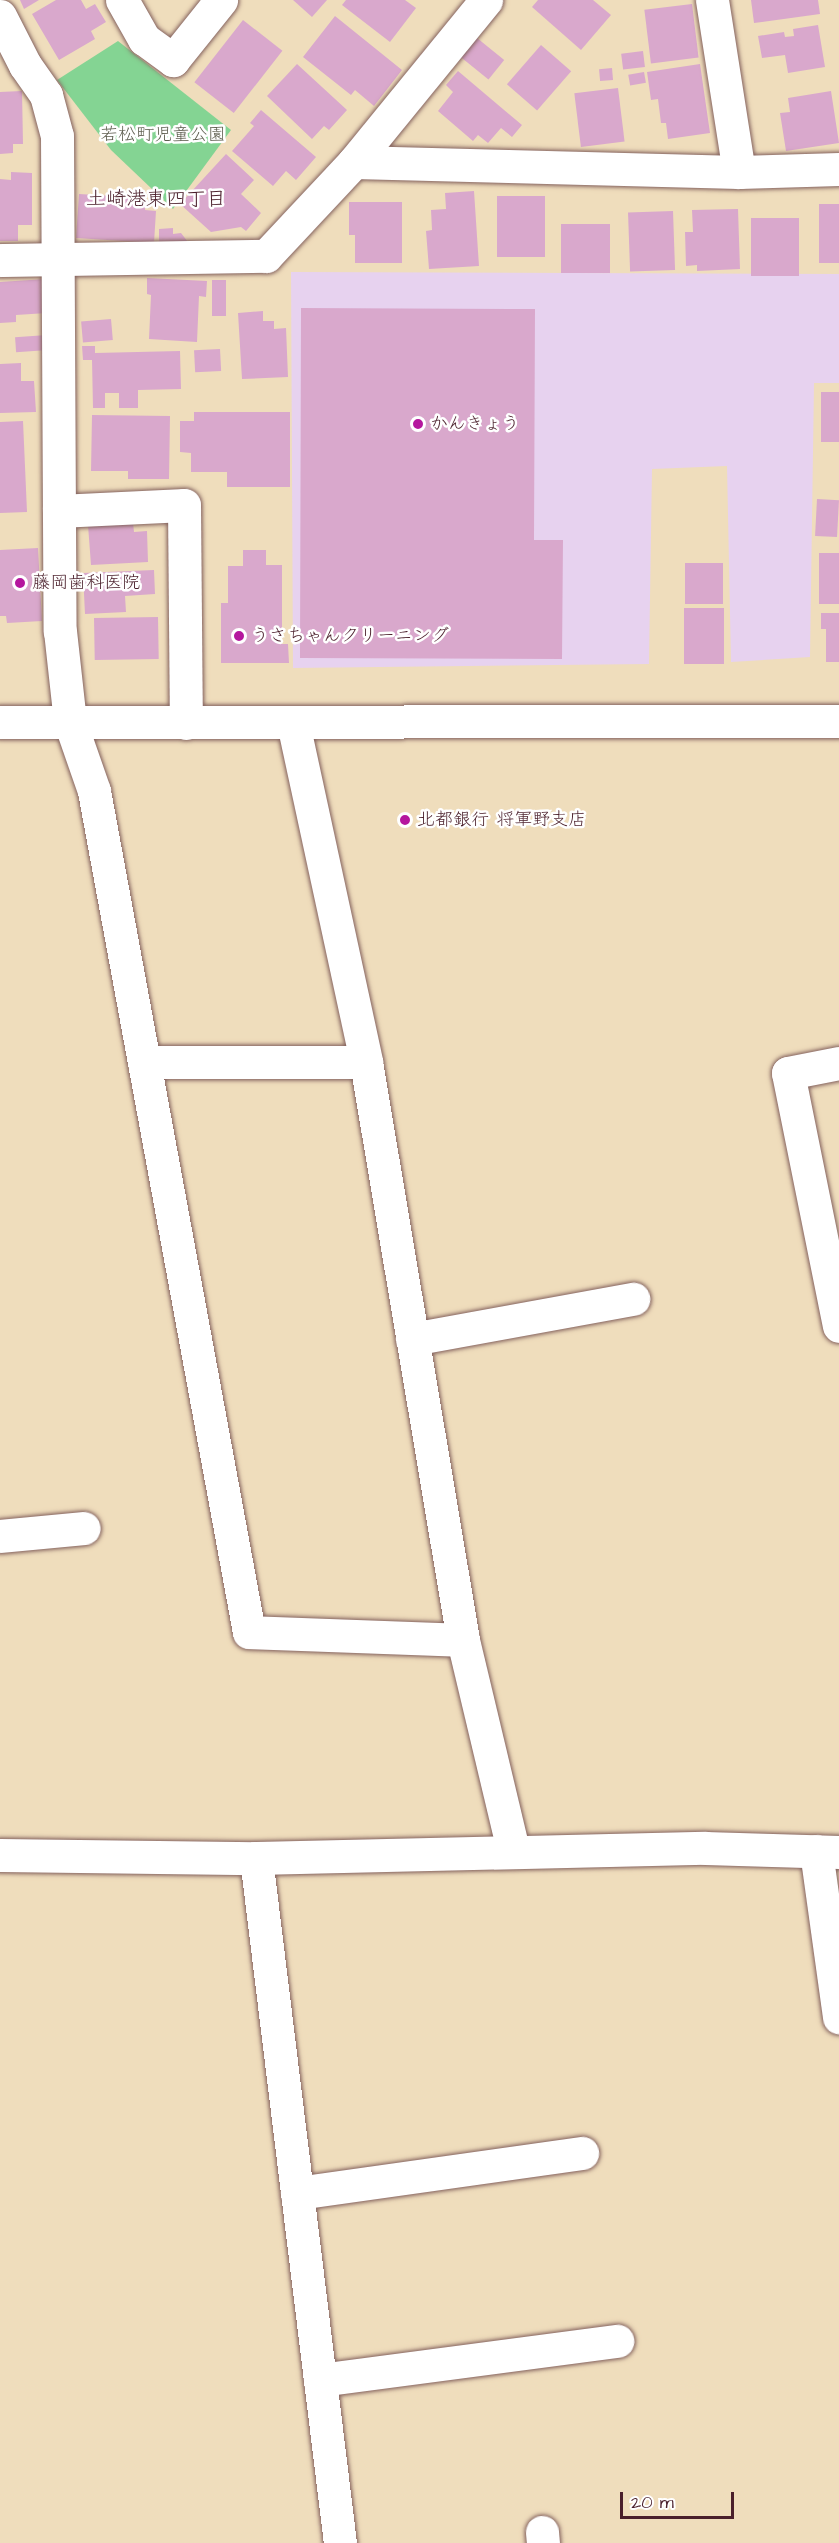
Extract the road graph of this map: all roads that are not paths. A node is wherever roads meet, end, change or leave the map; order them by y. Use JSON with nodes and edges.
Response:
{"nodes":[{"id":1,"x":122,"y":0,"type":"edge"},
{"id":2,"x":221,"y":0,"type":"edge"},
{"id":3,"x":486,"y":0,"type":"edge"},
{"id":4,"x":712,"y":0,"type":"edge"},
{"id":5,"x":0,"y":16,"type":"edge"},
{"id":6,"x":354,"y":162,"type":"junction"},
{"id":7,"x":839,"y":169,"type":"edge"},
{"id":8,"x":739,"y":172,"type":"junction"},
{"id":9,"x":0,"y":260,"type":"edge"},
{"id":10,"x":58,"y":261,"type":"junction"},
{"id":11,"x":58,"y":511,"type":"junction"},
{"id":12,"x":839,"y":721,"type":"edge"},
{"id":13,"x":0,"y":722,"type":"edge"},
{"id":14,"x":70,"y":722,"type":"junction"},
{"id":15,"x":186,"y":723,"type":"junction"},
{"id":16,"x":293,"y":723,"type":"junction"},
{"id":17,"x":144,"y":1062,"type":"junction"},
{"id":18,"x":366,"y":1062,"type":"junction"},
{"id":19,"x":839,"y":1063,"type":"edge"},
{"id":20,"x":633,"y":1299,"type":"dead end"},
{"id":21,"x":839,"y":1326,"type":"edge"},
{"id":22,"x":412,"y":1339,"type":"junction"},
{"id":23,"x":84,"y":1528,"type":"dead end"},
{"id":24,"x":0,"y":1536,"type":"edge"},
{"id":25,"x":463,"y":1640,"type":"junction"},
{"id":26,"x":513,"y":1850,"type":"junction"},
{"id":27,"x":827,"y":1851,"type":"edge"},
{"id":28,"x":0,"y":1855,"type":"edge"},
{"id":29,"x":256,"y":1858,"type":"junction"},
{"id":30,"x":839,"y":2017,"type":"edge"},
{"id":31,"x":582,"y":2153,"type":"dead end"},
{"id":32,"x":297,"y":2193,"type":"junction"},
{"id":33,"x":617,"y":2341,"type":"dead end"},
{"id":34,"x":320,"y":2380,"type":"junction"},
{"id":35,"x":340,"y":2543,"type":"edge"}],
"edges":[{"from":1,"to":2,"type":"street"},
{"from":3,"to":6,"type":"street"},
{"from":4,"to":8,"type":"street"},
{"from":5,"to":10,"type":"street"},
{"from":6,"to":8,"type":"street"},
{"from":6,"to":10,"type":"street"},
{"from":7,"to":8,"type":"street"},
{"from":9,"to":10,"type":"street"},
{"from":10,"to":11,"type":"street"},
{"from":11,"to":14,"type":"street"},
{"from":11,"to":15,"type":"street"},
{"from":12,"to":16,"type":"street"},
{"from":13,"to":14,"type":"street"},
{"from":14,"to":15,"type":"street"},
{"from":14,"to":17,"type":"street"},
{"from":15,"to":16,"type":"street"},
{"from":16,"to":18,"type":"street"},
{"from":17,"to":18,"type":"street"},
{"from":17,"to":25,"type":"street"},
{"from":18,"to":22,"type":"street"},
{"from":19,"to":21,"type":"street"},
{"from":20,"to":22,"type":"street"},
{"from":22,"to":25,"type":"street"},
{"from":23,"to":24,"type":"street"},
{"from":25,"to":26,"type":"street"},
{"from":26,"to":27,"type":"street"},
{"from":26,"to":29,"type":"street"},
{"from":27,"to":30,"type":"street"},
{"from":28,"to":29,"type":"street"},
{"from":29,"to":32,"type":"street"},
{"from":31,"to":32,"type":"street"},
{"from":32,"to":34,"type":"street"},
{"from":33,"to":34,"type":"street"},
{"from":34,"to":35,"type":"street"}]}
